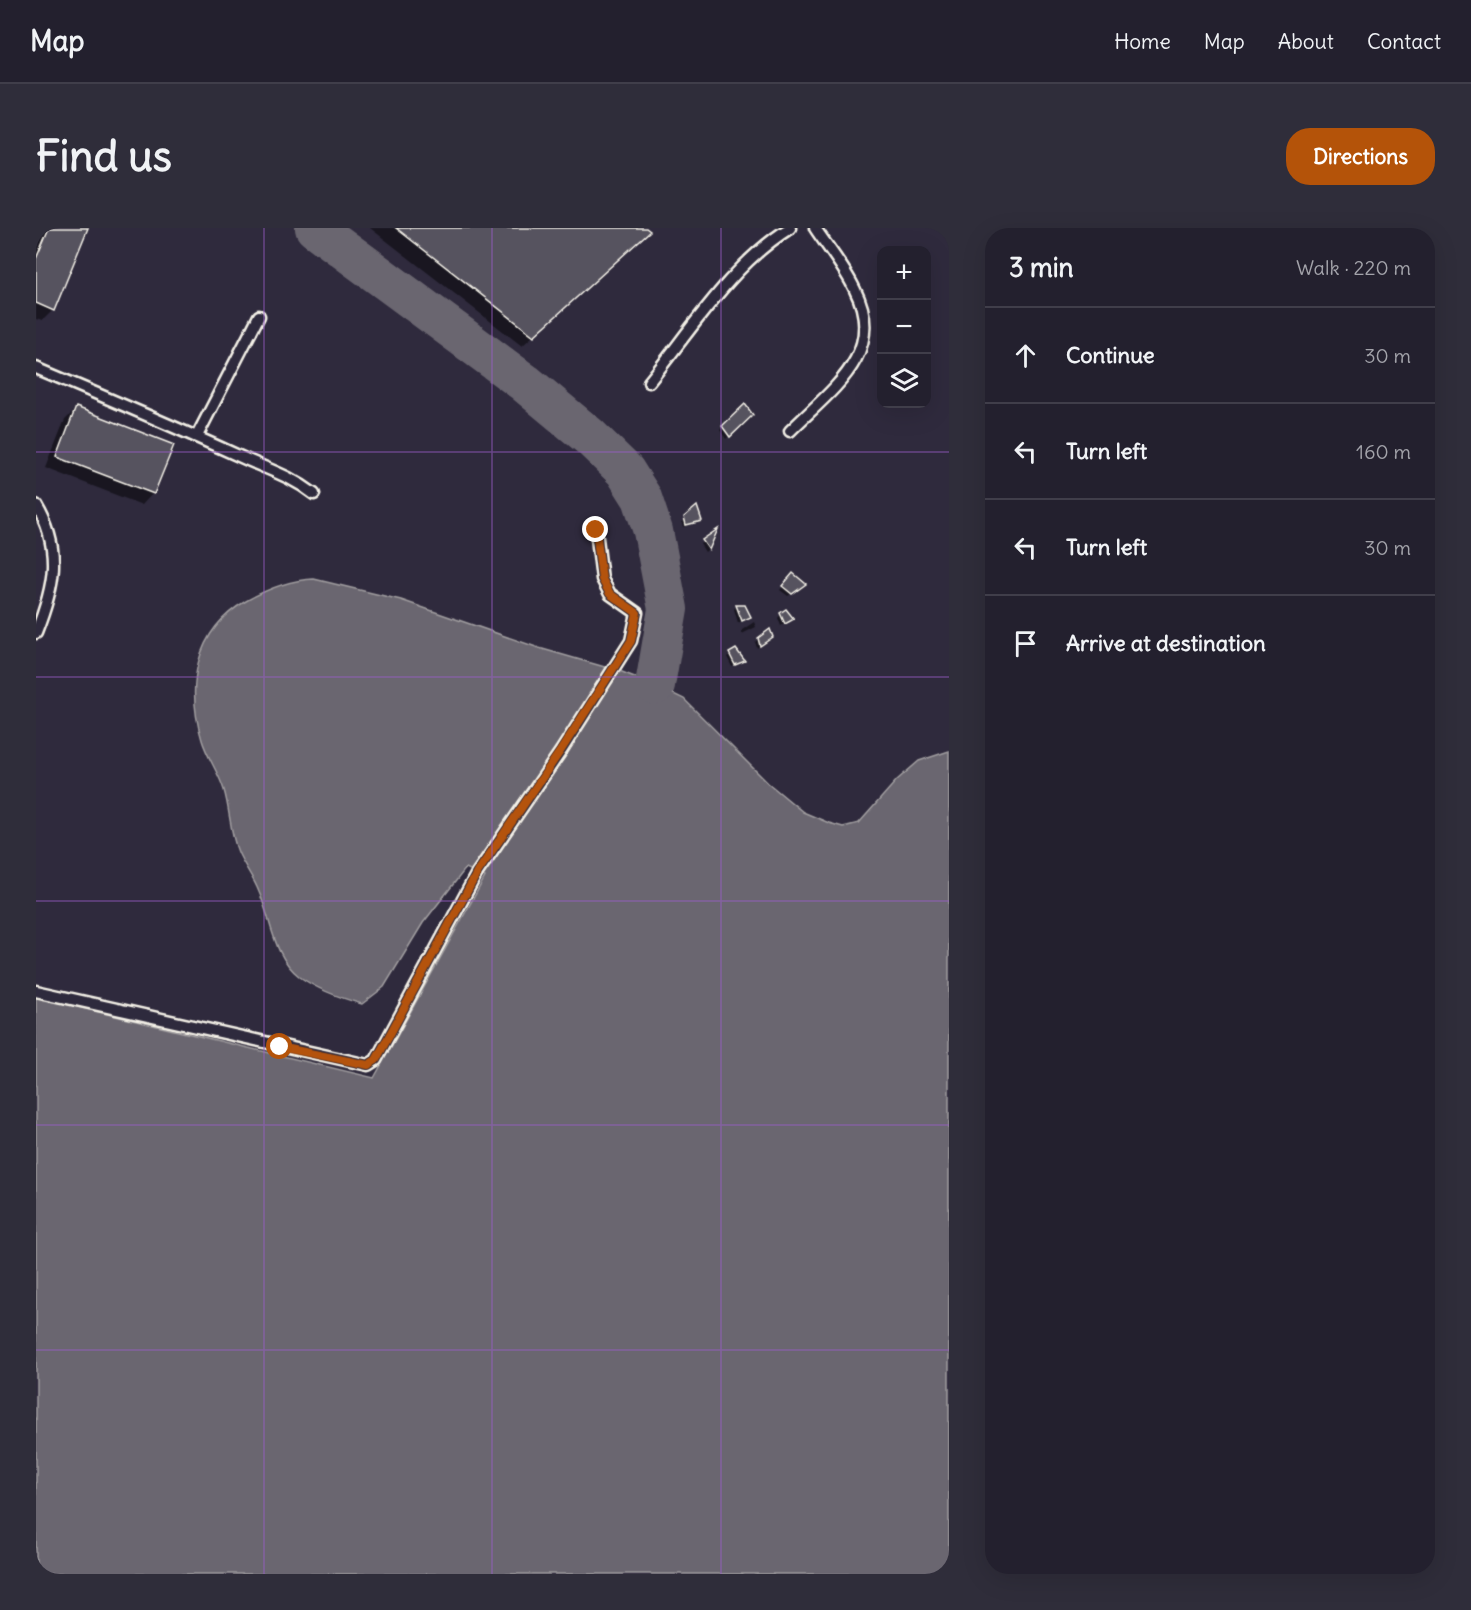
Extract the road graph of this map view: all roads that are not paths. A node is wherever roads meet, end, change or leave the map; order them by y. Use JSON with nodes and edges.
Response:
{"nodes":[{"id":1,"x":790,"y":228,"type":"edge"},
{"id":2,"x":814,"y":228,"type":"edge"},
{"id":3,"x":259,"y":316,"type":"dead end"},
{"id":4,"x":36,"y":368,"type":"edge"},
{"id":5,"x":649,"y":382,"type":"dead end"},
{"id":6,"x":790,"y":431,"type":"dead end"},
{"id":7,"x":197,"y":436,"type":"junction"},
{"id":8,"x":314,"y":494,"type":"dead end"},
{"id":9,"x":36,"y":505,"type":"edge"},
{"id":10,"x":596,"y":530,"type":"dead end"},
{"id":11,"x":36,"y":633,"type":"edge"},
{"id":12,"x":36,"y":991,"type":"edge"}],
"edges":[{"from":1,"to":5,"type":"lane"},
{"from":2,"to":6,"type":"lane"},
{"from":3,"to":7,"type":"lane"},
{"from":4,"to":7,"type":"lane"},
{"from":7,"to":8,"type":"lane"},
{"from":9,"to":11,"type":"lane"},
{"from":10,"to":12,"type":"lane"}]}
